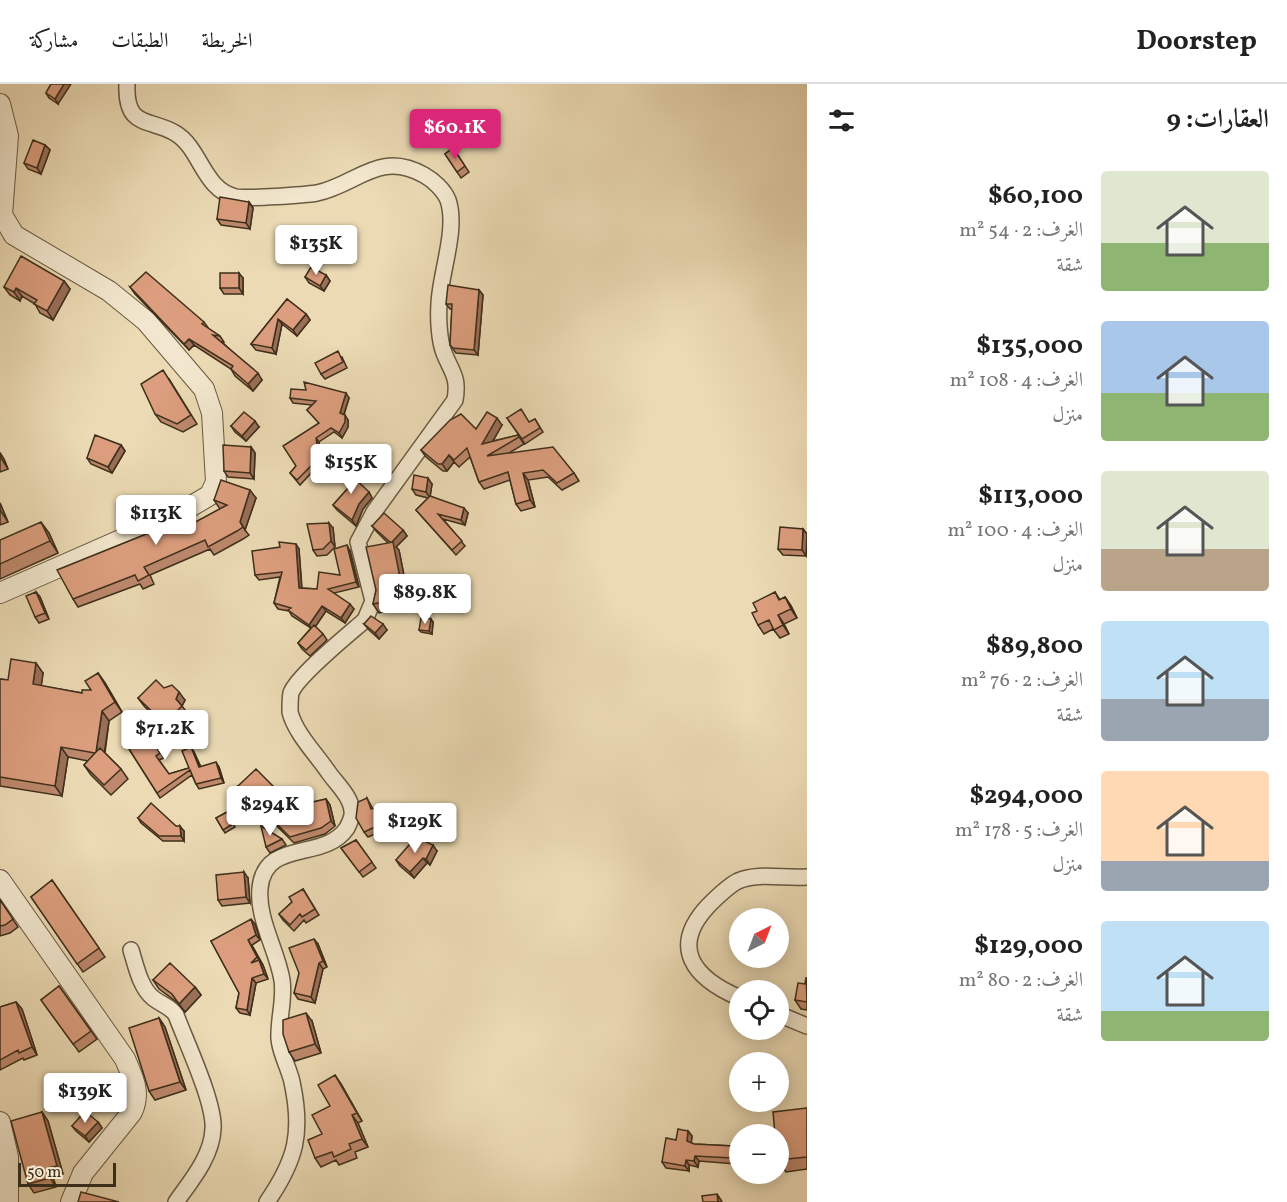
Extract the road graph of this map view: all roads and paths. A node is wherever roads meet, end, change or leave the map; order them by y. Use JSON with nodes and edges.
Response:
{"nodes":[{"id":1,"x":127,"y":84,"type":"edge"},
{"id":2,"x":0,"y":104,"type":"edge"},
{"id":3,"x":0,"y":593,"type":"edge"},
{"id":4,"x":807,"y":878,"type":"edge"},
{"id":5,"x":0,"y":880,"type":"edge"},
{"id":6,"x":131,"y":950,"type":"dead end"},
{"id":7,"x":729,"y":993,"type":"edge"},
{"id":8,"x":789,"y":1019,"type":"edge"},
{"id":9,"x":807,"y":1026,"type":"edge"},
{"id":10,"x":0,"y":1122,"type":"edge"},
{"id":11,"x":8,"y":1202,"type":"edge"},
{"id":12,"x":71,"y":1202,"type":"edge"},
{"id":13,"x":176,"y":1202,"type":"edge"},
{"id":14,"x":267,"y":1202,"type":"edge"}],
"edges":[{"from":1,"to":14,"type":"street"},
{"from":2,"to":3,"type":"street"},
{"from":4,"to":7,"type":"street"},
{"from":5,"to":12,"type":"street"},
{"from":6,"to":13,"type":"street"},
{"from":8,"to":9,"type":"street"},
{"from":10,"to":11,"type":"street"}]}
